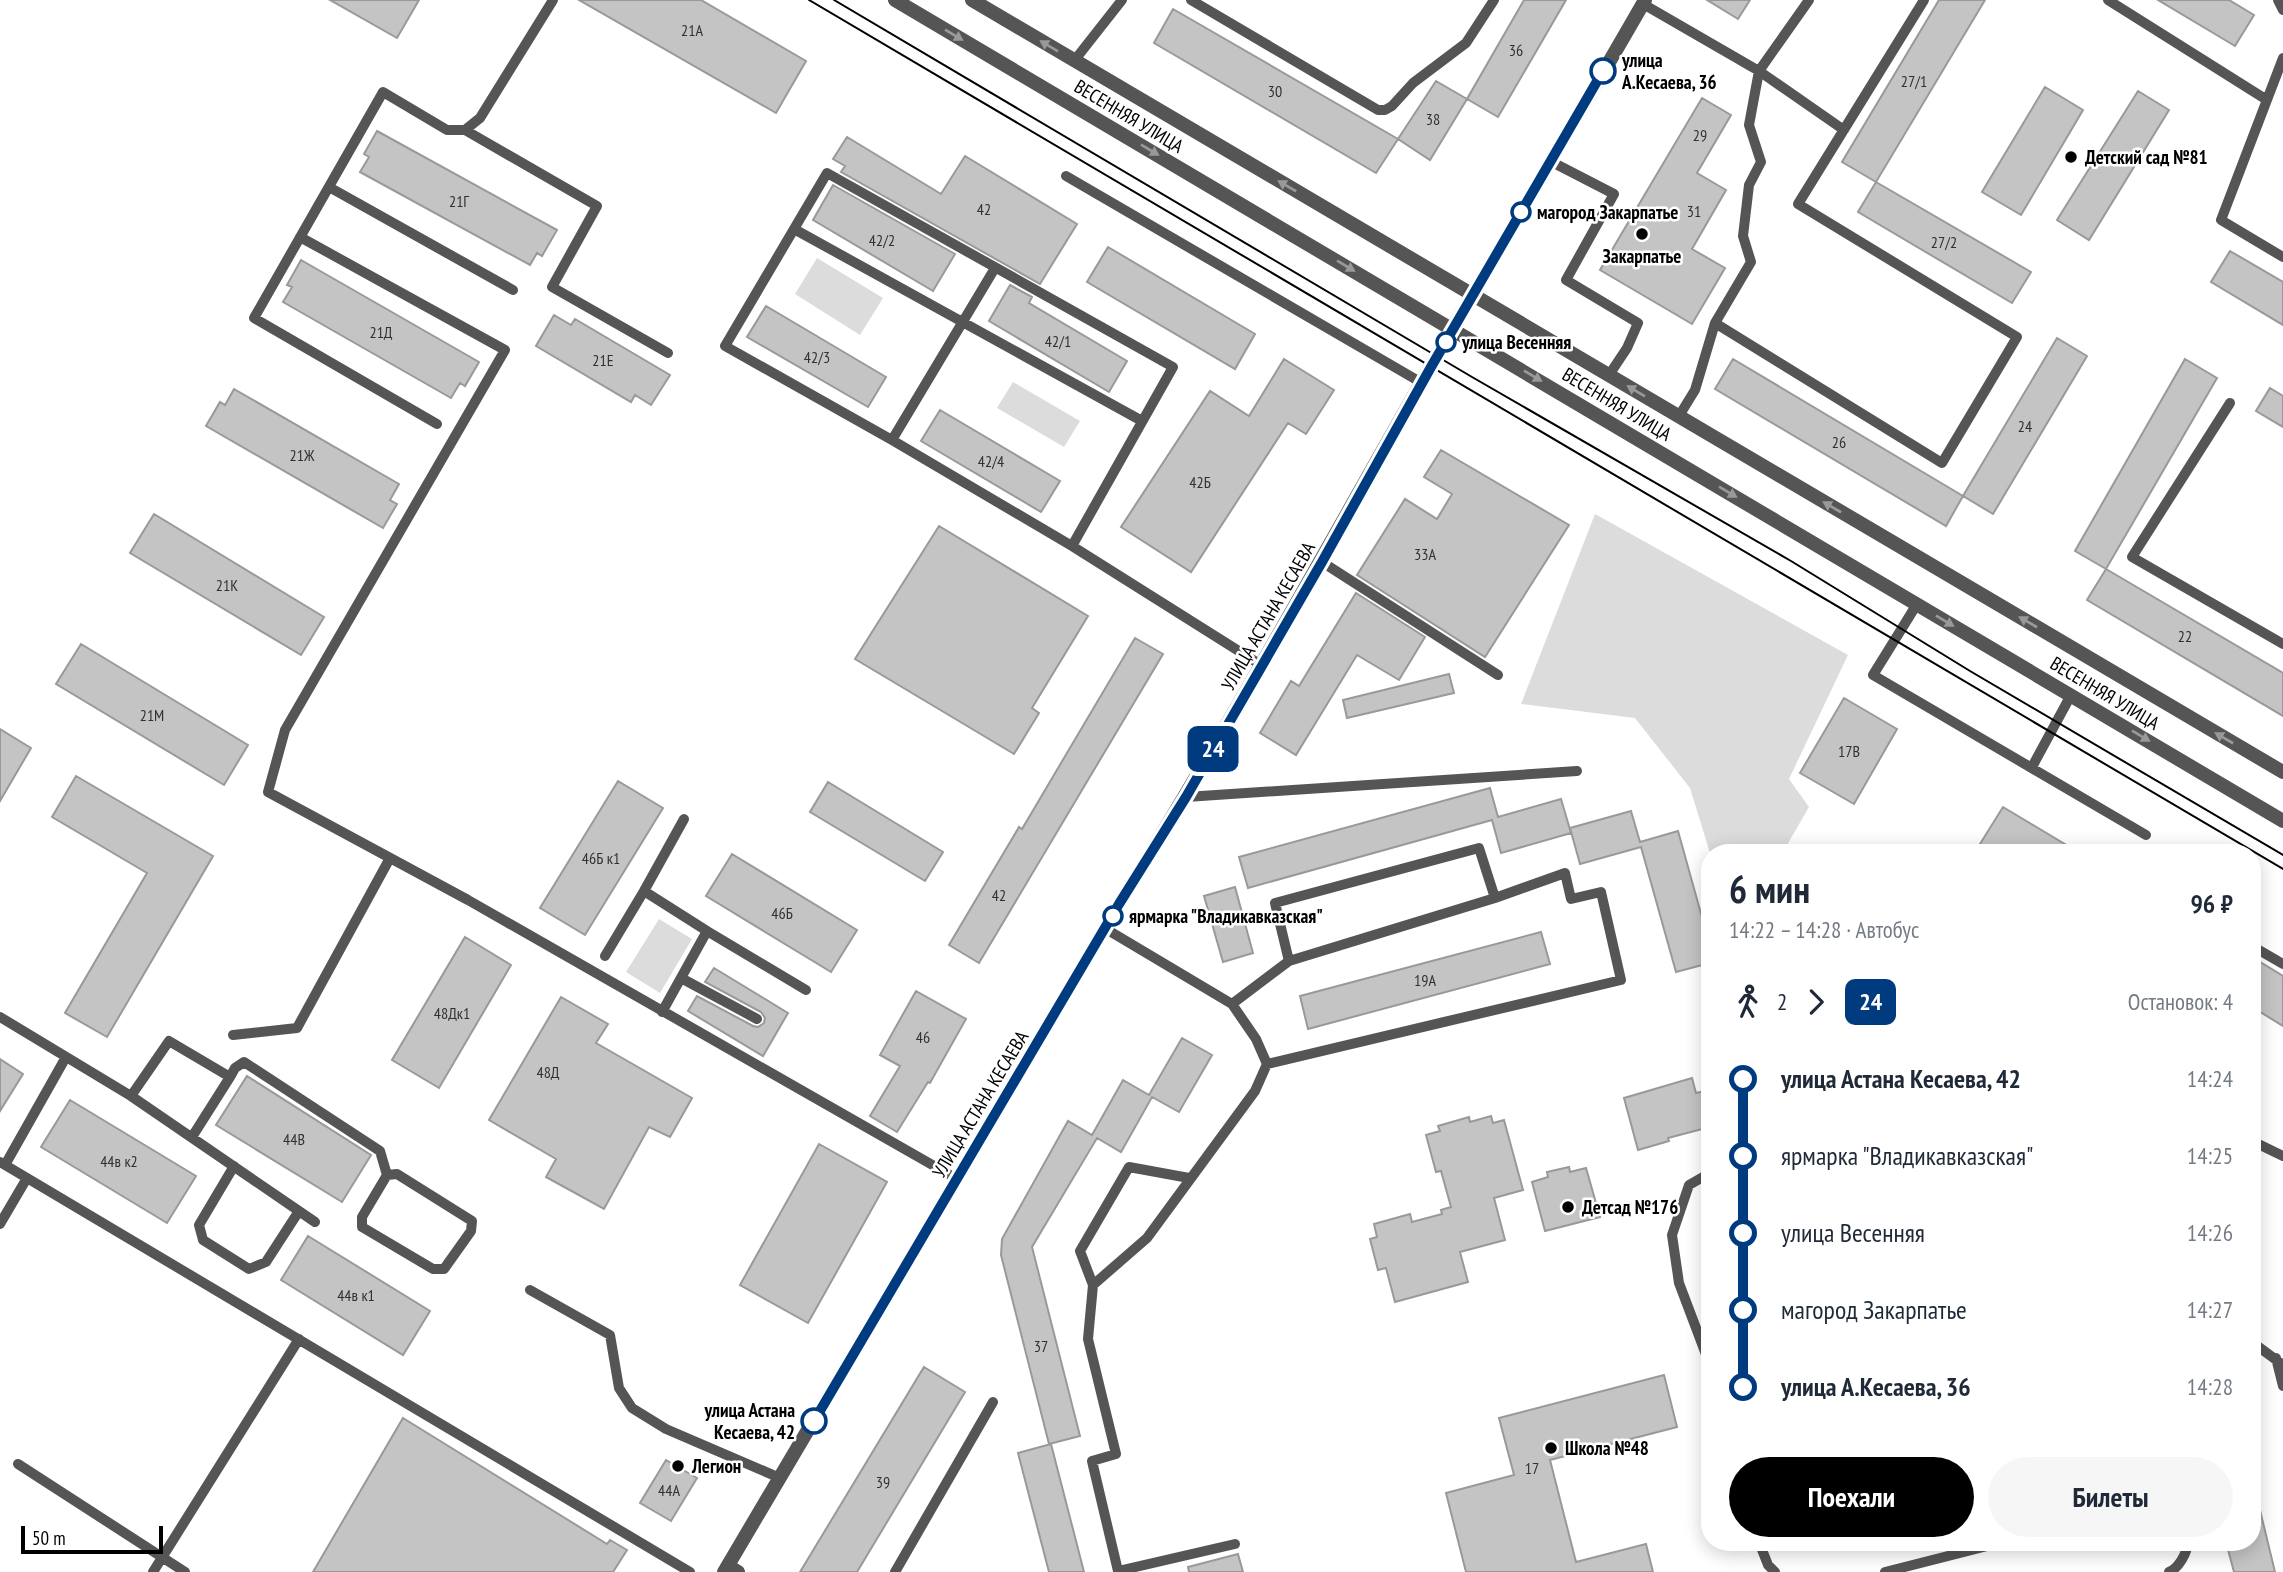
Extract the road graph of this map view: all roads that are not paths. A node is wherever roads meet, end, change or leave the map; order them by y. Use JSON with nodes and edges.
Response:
{"nodes":[{"id":1,"x":552,"y":0,"type":"edge"},
{"id":2,"x":895,"y":0,"type":"edge"},
{"id":3,"x":972,"y":0,"type":"edge"},
{"id":4,"x":1122,"y":0,"type":"edge"},
{"id":5,"x":1191,"y":0,"type":"edge"},
{"id":6,"x":1494,"y":0,"type":"edge"},
{"id":7,"x":1809,"y":0,"type":"edge"},
{"id":8,"x":1924,"y":0,"type":"edge"},
{"id":9,"x":2108,"y":0,"type":"edge"},
{"id":10,"x":2278,"y":0,"type":"edge"},
{"id":11,"x":1644,"y":2,"type":"edge"},
{"id":12,"x":1205,"y":3,"type":"edge"},
{"id":13,"x":2283,"y":10,"type":"edge"},
{"id":14,"x":2283,"y":58,"type":"edge"},
{"id":15,"x":1074,"y":61,"type":"junction"},
{"id":16,"x":1759,"y":71,"type":"junction"},
{"id":17,"x":2267,"y":100,"type":"junction"},
{"id":18,"x":465,"y":130,"type":"junction"},
{"id":19,"x":1844,"y":130,"type":"junction"},
{"id":20,"x":1550,"y":161,"type":"junction"},
{"id":21,"x":1066,"y":176,"type":"dead end"},
{"id":22,"x":329,"y":187,"type":"junction"},
{"id":23,"x":794,"y":229,"type":"junction"},
{"id":24,"x":300,"y":237,"type":"junction"},
{"id":25,"x":2283,"y":257,"type":"edge"},
{"id":26,"x":995,"y":268,"type":"junction"},
{"id":27,"x":513,"y":290,"type":"dead end"},
{"id":28,"x":1473,"y":295,"type":"junction"},
{"id":29,"x":963,"y":323,"type":"junction"},
{"id":30,"x":1715,"y":323,"type":"junction"},
{"id":31,"x":1453,"y":329,"type":"junction"},
{"id":32,"x":668,"y":353,"type":"dead end"},
{"id":33,"x":1609,"y":375,"type":"junction"},
{"id":34,"x":1422,"y":383,"type":"junction"},
{"id":35,"x":2230,"y":403,"type":"dead end"},
{"id":36,"x":1679,"y":416,"type":"junction"},
{"id":37,"x":1142,"y":421,"type":"junction"},
{"id":38,"x":437,"y":424,"type":"dead end"},
{"id":39,"x":892,"y":440,"type":"junction"},
{"id":40,"x":1072,"y":546,"type":"junction"},
{"id":41,"x":1322,"y":562,"type":"junction"},
{"id":42,"x":1917,"y":604,"type":"junction"},
{"id":43,"x":2283,"y":644,"type":"edge"},
{"id":44,"x":1261,"y":665,"type":"junction"},
{"id":45,"x":1498,"y":676,"type":"dead end"},
{"id":46,"x":2071,"y":695,"type":"junction"},
{"id":47,"x":2032,"y":767,"type":"junction"},
{"id":48,"x":1577,"y":771,"type":"dead end"},
{"id":49,"x":2283,"y":772,"type":"edge"},
{"id":50,"x":1186,"y":797,"type":"junction"},
{"id":51,"x":684,"y":820,"type":"dead end"},
{"id":52,"x":2283,"y":821,"type":"edge"},
{"id":53,"x":2146,"y":835,"type":"dead end"},
{"id":54,"x":390,"y":858,"type":"junction"},
{"id":55,"x":644,"y":891,"type":"junction"},
{"id":56,"x":1495,"y":898,"type":"junction"},
{"id":57,"x":1106,"y":929,"type":"junction"},
{"id":58,"x":707,"y":931,"type":"junction"},
{"id":59,"x":2261,"y":951,"type":"edge"},
{"id":60,"x":605,"y":956,"type":"dead end"},
{"id":61,"x":1289,"y":961,"type":"junction"},
{"id":62,"x":2283,"y":964,"type":"edge"},
{"id":63,"x":681,"y":978,"type":"junction"},
{"id":64,"x":806,"y":990,"type":"dead end"},
{"id":65,"x":1232,"y":1004,"type":"junction"},
{"id":66,"x":662,"y":1012,"type":"junction"},
{"id":67,"x":0,"y":1017,"type":"edge"},
{"id":68,"x":757,"y":1019,"type":"dead end"},
{"id":69,"x":233,"y":1035,"type":"dead end"},
{"id":70,"x":66,"y":1057,"type":"junction"},
{"id":71,"x":1267,"y":1064,"type":"junction"},
{"id":72,"x":230,"y":1077,"type":"junction"},
{"id":73,"x":131,"y":1096,"type":"junction"},
{"id":74,"x":192,"y":1137,"type":"junction"},
{"id":75,"x":2261,"y":1145,"type":"edge"},
{"id":76,"x":2283,"y":1156,"type":"edge"},
{"id":77,"x":3,"y":1163,"type":"edge"},
{"id":78,"x":234,"y":1166,"type":"junction"},
{"id":79,"x":387,"y":1175,"type":"junction"},
{"id":80,"x":27,"y":1178,"type":"junction"},
{"id":81,"x":1189,"y":1178,"type":"junction"},
{"id":82,"x":1701,"y":1178,"type":"edge"},
{"id":83,"x":957,"y":1180,"type":"junction"},
{"id":84,"x":299,"y":1211,"type":"junction"},
{"id":85,"x":315,"y":1222,"type":"dead end"},
{"id":86,"x":0,"y":1224,"type":"edge"},
{"id":87,"x":1093,"y":1285,"type":"junction"},
{"id":88,"x":530,"y":1290,"type":"dead end"},
{"id":89,"x":299,"y":1339,"type":"junction"},
{"id":90,"x":1701,"y":1341,"type":"edge"},
{"id":91,"x":2261,"y":1349,"type":"edge"},
{"id":92,"x":2279,"y":1362,"type":"edge"},
{"id":93,"x":2283,"y":1386,"type":"edge"},
{"id":94,"x":993,"y":1402,"type":"dead end"},
{"id":95,"x":19,"y":1464,"type":"dead end"},
{"id":96,"x":780,"y":1478,"type":"junction"},
{"id":97,"x":1235,"y":1544,"type":"dead end"},
{"id":98,"x":1763,"y":1551,"type":"edge"},
{"id":99,"x":1968,"y":1551,"type":"edge"},
{"id":100,"x":2186,"y":1551,"type":"edge"},
{"id":101,"x":162,"y":1557,"type":"junction"},
{"id":102,"x":730,"y":1570,"type":"edge"},
{"id":103,"x":153,"y":1572,"type":"edge"},
{"id":104,"x":185,"y":1572,"type":"edge"},
{"id":105,"x":690,"y":1572,"type":"edge"},
{"id":106,"x":895,"y":1572,"type":"edge"},
{"id":107,"x":1775,"y":1572,"type":"edge"},
{"id":108,"x":1885,"y":1572,"type":"edge"},
{"id":109,"x":2169,"y":1572,"type":"edge"}],
"edges":[{"from":1,"to":18,"type":"lane"},
{"from":2,"to":31,"type":"street","name":"ВЕСЕННЯЯ УЛИЦА","one_way":true},
{"from":15,"to":3,"type":"street","name":"ВЕСЕННЯЯ УЛИЦА","one_way":true},
{"from":4,"to":15,"type":"lane"},
{"from":5,"to":12,"type":"lane"},
{"from":6,"to":12,"type":"lane"},
{"from":7,"to":16,"type":"lane"},
{"from":8,"to":19,"type":"lane"},
{"from":9,"to":17,"type":"lane"},
{"from":10,"to":13,"type":"lane"},
{"from":11,"to":16,"type":"lane"},
{"from":11,"to":20,"type":"street","name":"УЛИЦА АСТАНА КЕСАЕВА"},
{"from":14,"to":17,"type":"lane"},
{"from":28,"to":15,"type":"street","name":"ВЕСЕННЯЯ УЛИЦА","one_way":true},
{"from":16,"to":19,"type":"lane"},
{"from":16,"to":30,"type":"lane"},
{"from":17,"to":25,"type":"lane"},
{"from":18,"to":22,"type":"lane"},
{"from":18,"to":32,"type":"lane"},
{"from":19,"to":30,"type":"lane"},
{"from":20,"to":28,"type":"street","name":"УЛИЦА АСТАНА КЕСАЕВА"},
{"from":20,"to":33,"type":"lane"},
{"from":21,"to":34,"type":"lane"},
{"from":22,"to":24,"type":"lane"},
{"from":22,"to":27,"type":"lane"},
{"from":23,"to":26,"type":"lane"},
{"from":23,"to":29,"type":"lane"},
{"from":23,"to":39,"type":"lane"},
{"from":24,"to":38,"type":"lane"},
{"from":24,"to":54,"type":"lane"},
{"from":26,"to":29,"type":"lane"},
{"from":26,"to":37,"type":"lane"},
{"from":28,"to":31,"type":"street","name":"УЛИЦА АСТАНА КЕСАЕВА"},
{"from":28,"to":33,"type":"street","name":"ВЕСЕННЯЯ УЛИЦА"},
{"from":29,"to":37,"type":"lane"},
{"from":29,"to":39,"type":"lane"},
{"from":30,"to":36,"type":"lane"},
{"from":31,"to":34,"type":"street","name":"УЛИЦА АСТАНА КЕСАЕВА"},
{"from":31,"to":42,"type":"street","name":"ВЕСЕННЯЯ УЛИЦА","one_way":true},
{"from":36,"to":33,"type":"street","name":"ВЕСЕННЯЯ УЛИЦА","one_way":true},
{"from":34,"to":41,"type":"street","name":"УЛИЦА АСТАНА КЕСАЕВА"},
{"from":35,"to":43,"type":"lane"},
{"from":49,"to":36,"type":"street","name":"ВЕСЕННЯЯ УЛИЦА","one_way":true},
{"from":37,"to":40,"type":"lane"},
{"from":39,"to":40,"type":"lane"},
{"from":40,"to":44,"type":"lane"},
{"from":41,"to":44,"type":"street","name":"УЛИЦА АСТАНА КЕСАЕВА"},
{"from":41,"to":45,"type":"lane"},
{"from":42,"to":46,"type":"street","name":"ВЕСЕННЯЯ УЛИЦА","one_way":true},
{"from":42,"to":47,"type":"lane"},
{"from":44,"to":50,"type":"street","name":"УЛИЦА АСТАНА КЕСАЕВА"},
{"from":46,"to":47,"type":"lane"},
{"from":46,"to":52,"type":"street","name":"ВЕСЕННЯЯ УЛИЦА","one_way":true},
{"from":47,"to":53,"type":"lane"},
{"from":48,"to":50,"type":"lane"},
{"from":50,"to":57,"type":"street","name":"УЛИЦА АСТАНА КЕСАЕВА"},
{"from":51,"to":55,"type":"lane"},
{"from":54,"to":66,"type":"lane"},
{"from":54,"to":69,"type":"lane"},
{"from":55,"to":58,"type":"lane"},
{"from":55,"to":60,"type":"lane"},
{"from":56,"to":61,"type":"lane"},
{"from":56,"to":61,"type":"lane"},
{"from":56,"to":71,"type":"lane"},
{"from":57,"to":65,"type":"lane"},
{"from":57,"to":83,"type":"street","name":"УЛИЦА АСТАНА КЕСАЕВА"},
{"from":58,"to":63,"type":"lane"},
{"from":58,"to":64,"type":"lane"},
{"from":59,"to":62,"type":"lane"},
{"from":61,"to":65,"type":"lane"},
{"from":63,"to":66,"type":"lane"},
{"from":63,"to":68,"type":"lane"},
{"from":65,"to":71,"type":"lane"},
{"from":66,"to":83,"type":"lane"},
{"from":67,"to":70,"type":"lane"},
{"from":70,"to":73,"type":"lane"},
{"from":70,"to":77,"type":"lane"},
{"from":71,"to":81,"type":"lane"},
{"from":72,"to":73,"type":"lane"},
{"from":72,"to":74,"type":"lane"},
{"from":72,"to":79,"type":"lane"},
{"from":73,"to":74,"type":"lane"},
{"from":74,"to":78,"type":"lane"},
{"from":75,"to":76,"type":"lane"},
{"from":77,"to":80,"type":"lane"},
{"from":78,"to":84,"type":"lane"},
{"from":78,"to":84,"type":"lane"},
{"from":79,"to":79,"type":"lane"},
{"from":80,"to":86,"type":"lane"},
{"from":80,"to":89,"type":"lane"},
{"from":81,"to":87,"type":"lane"},
{"from":81,"to":87,"type":"lane"},
{"from":82,"to":90,"type":"lane"},
{"from":83,"to":96,"type":"street","name":"УЛИЦА АСТАНА КЕСАЕВА"},
{"from":84,"to":85,"type":"lane"},
{"from":87,"to":97,"type":"lane"},
{"from":88,"to":96,"type":"lane"},
{"from":89,"to":101,"type":"lane"},
{"from":89,"to":105,"type":"lane"},
{"from":91,"to":92,"type":"lane"},
{"from":92,"to":93,"type":"lane"},
{"from":94,"to":106,"type":"lane"},
{"from":95,"to":101,"type":"lane"},
{"from":96,"to":102,"type":"street","name":"УЛИЦА АСТАНА КЕСАЕВА"},
{"from":98,"to":107,"type":"lane"},
{"from":99,"to":108,"type":"lane"},
{"from":100,"to":109,"type":"lane"},
{"from":101,"to":103,"type":"lane"},
{"from":101,"to":104,"type":"lane"}]}
